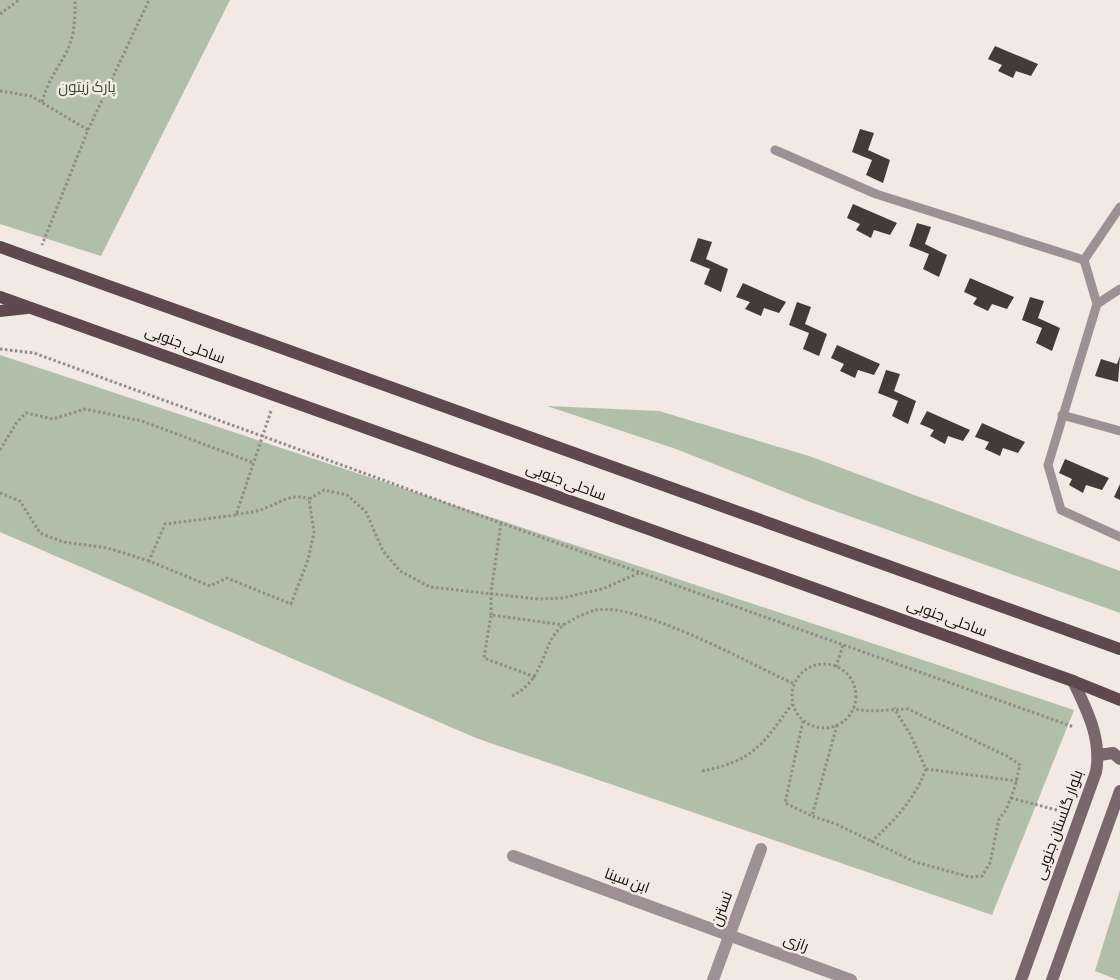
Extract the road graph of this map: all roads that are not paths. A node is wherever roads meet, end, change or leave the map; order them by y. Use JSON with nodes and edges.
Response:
{"nodes":[{"id":1,"x":775,"y":150,"type":"dead end"},
{"id":2,"x":1120,"y":207,"type":"edge"},
{"id":3,"x":0,"y":246,"type":"edge"},
{"id":4,"x":1084,"y":260,"type":"junction"},
{"id":5,"x":1120,"y":289,"type":"edge"},
{"id":6,"x":0,"y":297,"type":"edge"},
{"id":7,"x":1097,"y":304,"type":"junction"},
{"id":8,"x":31,"y":308,"type":"junction"},
{"id":9,"x":0,"y":311,"type":"edge"},
{"id":10,"x":1062,"y":415,"type":"junction"},
{"id":11,"x":1120,"y":431,"type":"edge"},
{"id":12,"x":1120,"y":537,"type":"edge"},
{"id":13,"x":1120,"y":649,"type":"edge"},
{"id":14,"x":1073,"y":681,"type":"junction"},
{"id":15,"x":1120,"y":700,"type":"edge"},
{"id":16,"x":1099,"y":755,"type":"junction"},
{"id":17,"x":1120,"y":759,"type":"edge"},
{"id":18,"x":1120,"y":791,"type":"edge"},
{"id":19,"x":761,"y":849,"type":"dead end"},
{"id":20,"x":513,"y":856,"type":"dead end"},
{"id":21,"x":729,"y":936,"type":"junction"},
{"id":22,"x":713,"y":980,"type":"edge"},
{"id":23,"x":851,"y":980,"type":"edge"},
{"id":24,"x":1020,"y":980,"type":"edge"},
{"id":25,"x":1052,"y":980,"type":"edge"}],
"edges":[{"from":1,"to":4,"type":"lane"},
{"from":2,"to":4,"type":"lane"},
{"from":3,"to":13,"type":"main road","name":"ساحلی جنوبی"},
{"from":4,"to":7,"type":"lane"},
{"from":5,"to":7,"type":"lane"},
{"from":6,"to":8,"type":"main road","name":"ساحلی جنوبی"},
{"from":7,"to":10,"type":"lane"},
{"from":8,"to":9,"type":"main road"},
{"from":8,"to":14,"type":"main road","name":"ساحلی جنوبی"},
{"from":10,"to":11,"type":"lane"},
{"from":10,"to":12,"type":"lane"},
{"from":14,"to":15,"type":"main road","name":"ساحلی جنوبی"},
{"from":14,"to":16,"type":"street","name":"بلوار گلستان جنوبی"},
{"from":16,"to":17,"type":"street"},
{"from":16,"to":24,"type":"street","name":"بلوار گلستان جنوبی"},
{"from":18,"to":25,"type":"street"},
{"from":19,"to":21,"type":"street","name":"نسترن"},
{"from":20,"to":21,"type":"street","name":"ابن سینا"},
{"from":21,"to":22,"type":"street","name":"نسترن"},
{"from":21,"to":23,"type":"street","name":"رازی"}]}
